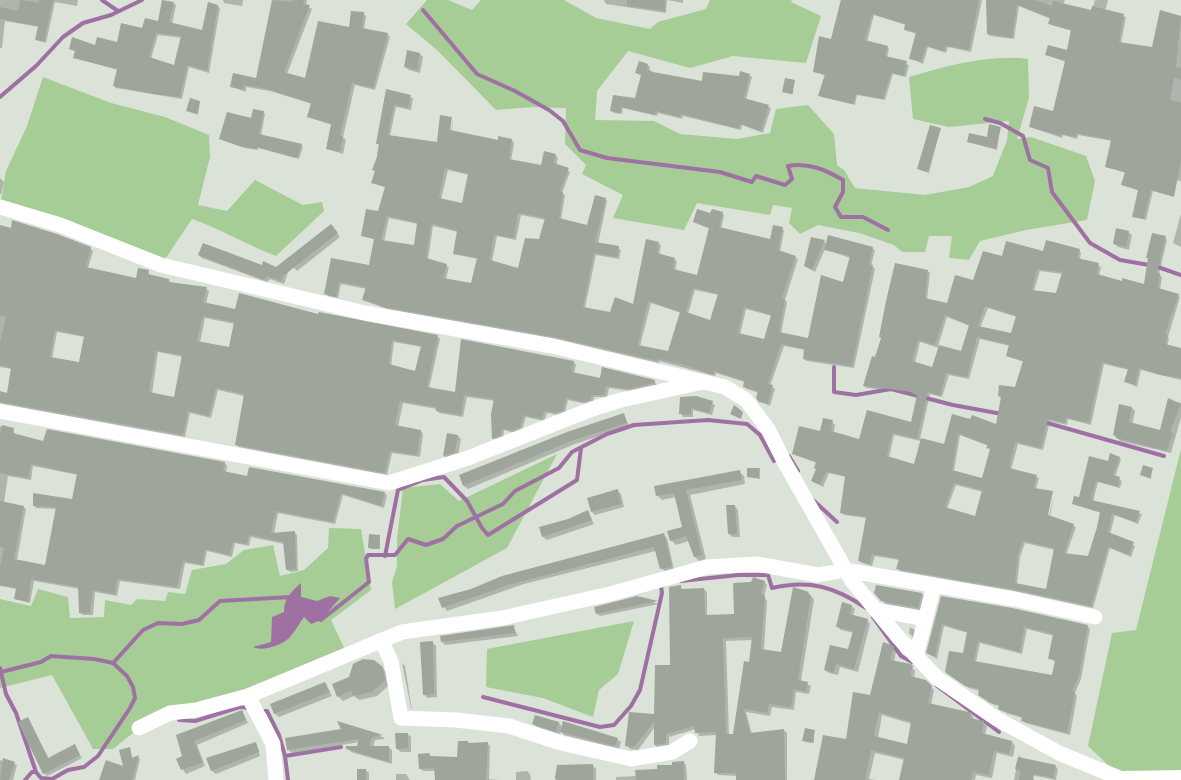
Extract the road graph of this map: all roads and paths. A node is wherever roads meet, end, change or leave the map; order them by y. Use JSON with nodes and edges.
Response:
{"nodes":[{"id":1,"x":0,"y":207,"type":"edge"},
{"id":2,"x":706,"y":382,"type":"junction"},
{"id":3,"x":0,"y":411,"type":"edge"},
{"id":4,"x":846,"y":570,"type":"junction"},
{"id":5,"x":934,"y":585,"type":"junction"},
{"id":6,"x":877,"y":610,"type":"junction"},
{"id":7,"x":1095,"y":617,"type":"dead end"},
{"id":8,"x":925,"y":619,"type":"junction"},
{"id":9,"x":381,"y":640,"type":"junction"},
{"id":10,"x":916,"y":656,"type":"junction"},
{"id":11,"x":248,"y":696,"type":"junction"},
{"id":12,"x":140,"y":728,"type":"dead end"},
{"id":13,"x":690,"y":741,"type":"dead end"},
{"id":14,"x":276,"y":780,"type":"edge"},
{"id":15,"x":1124,"y":780,"type":"edge"},
{"id":16,"x":1181,"y":780,"type":"edge"}],
"edges":[{"from":1,"to":2,"type":"street"},
{"from":2,"to":3,"type":"street"},
{"from":2,"to":4,"type":"street"},
{"from":4,"to":5,"type":"street"},
{"from":4,"to":6,"type":"street"},
{"from":4,"to":9,"type":"street"},
{"from":5,"to":7,"type":"street"},
{"from":5,"to":8,"type":"street"},
{"from":6,"to":8,"type":"street"},
{"from":6,"to":10,"type":"street"},
{"from":8,"to":10,"type":"street"},
{"from":9,"to":11,"type":"street"},
{"from":9,"to":13,"type":"street"},
{"from":10,"to":15,"type":"street"},
{"from":11,"to":12,"type":"street"},
{"from":11,"to":14,"type":"street"},
{"from":15,"to":16,"type":"street"}]}
